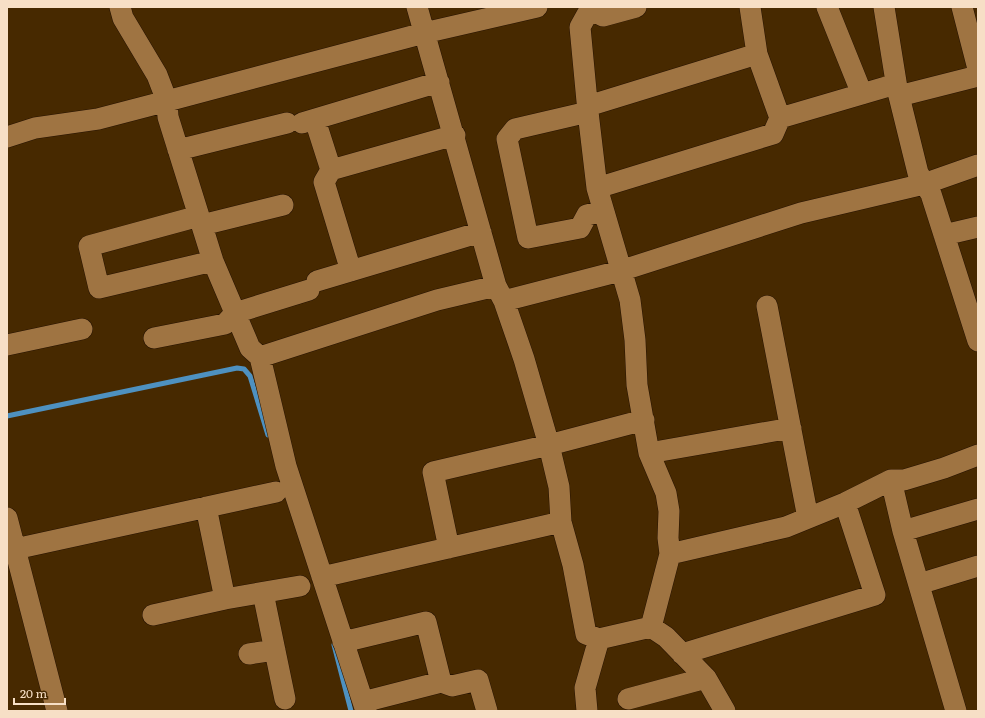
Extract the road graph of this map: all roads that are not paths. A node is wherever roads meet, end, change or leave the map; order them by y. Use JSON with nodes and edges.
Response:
{"nodes":[{"id":1,"x":120,"y":7,"type":"edge"},
{"id":2,"x":417,"y":7,"type":"edge"},
{"id":3,"x":537,"y":7,"type":"edge"},
{"id":4,"x":636,"y":7,"type":"edge"},
{"id":5,"x":750,"y":7,"type":"edge"},
{"id":6,"x":827,"y":7,"type":"edge"},
{"id":7,"x":884,"y":7,"type":"edge"},
{"id":8,"x":962,"y":7,"type":"edge"},
{"id":9,"x":589,"y":8,"type":"edge"},
{"id":10,"x":424,"y":34,"type":"junction"},
{"id":11,"x":757,"y":54,"type":"junction"},
{"id":12,"x":978,"y":69,"type":"edge"},
{"id":13,"x":978,"y":76,"type":"edge"},
{"id":14,"x":440,"y":82,"type":"junction"},
{"id":15,"x":897,"y":90,"type":"junction"},
{"id":16,"x":862,"y":94,"type":"junction"},
{"id":17,"x":167,"y":101,"type":"junction"},
{"id":18,"x":588,"y":109,"type":"junction"},
{"id":19,"x":780,"y":118,"type":"junction"},
{"id":20,"x":301,"y":122,"type":"junction"},
{"id":21,"x":455,"y":135,"type":"junction"},
{"id":22,"x":7,"y":137,"type":"edge"},
{"id":23,"x":178,"y":150,"type":"junction"},
{"id":24,"x":978,"y":165,"type":"edge"},
{"id":25,"x":331,"y":170,"type":"junction"},
{"id":26,"x":924,"y":184,"type":"junction"},
{"id":27,"x":597,"y":188,"type":"junction"},
{"id":28,"x":283,"y":205,"type":"dead end"},
{"id":29,"x":603,"y":211,"type":"junction"},
{"id":30,"x":201,"y":221,"type":"junction"},
{"id":31,"x":978,"y":227,"type":"edge"},
{"id":32,"x":481,"y":232,"type":"junction"},
{"id":33,"x":944,"y":235,"type":"junction"},
{"id":34,"x":213,"y":261,"type":"junction"},
{"id":35,"x":351,"y":271,"type":"junction"},
{"id":36,"x":620,"y":271,"type":"junction"},
{"id":37,"x":500,"y":293,"type":"junction"},
{"id":38,"x":971,"y":296,"type":"edge"},
{"id":39,"x":767,"y":306,"type":"dead end"},
{"id":40,"x":235,"y":314,"type":"junction"},
{"id":41,"x":82,"y":329,"type":"dead end"},
{"id":42,"x":154,"y":338,"type":"dead end"},
{"id":43,"x":978,"y":341,"type":"edge"},
{"id":44,"x":7,"y":345,"type":"edge"},
{"id":45,"x":260,"y":357,"type":"junction"},
{"id":46,"x":644,"y":420,"type":"junction"},
{"id":47,"x":791,"y":428,"type":"junction"},
{"id":48,"x":549,"y":445,"type":"junction"},
{"id":49,"x":649,"y":453,"type":"junction"},
{"id":50,"x":978,"y":455,"type":"edge"},
{"id":51,"x":891,"y":480,"type":"junction"},
{"id":52,"x":276,"y":492,"type":"dead end"},
{"id":53,"x":845,"y":503,"type":"junction"},
{"id":54,"x":206,"y":507,"type":"junction"},
{"id":55,"x":978,"y":510,"type":"edge"},
{"id":56,"x":7,"y":518,"type":"edge"},
{"id":57,"x":808,"y":518,"type":"junction"},
{"id":58,"x":561,"y":522,"type":"junction"},
{"id":59,"x":903,"y":531,"type":"junction"},
{"id":60,"x":449,"y":548,"type":"junction"},
{"id":61,"x":15,"y":549,"type":"junction"},
{"id":62,"x":670,"y":554,"type":"junction"},
{"id":63,"x":978,"y":566,"type":"edge"},
{"id":64,"x":322,"y":577,"type":"junction"},
{"id":65,"x":919,"y":584,"type":"junction"},
{"id":66,"x":300,"y":586,"type":"dead end"},
{"id":67,"x":262,"y":593,"type":"junction"},
{"id":68,"x":225,"y":599,"type":"junction"},
{"id":69,"x":153,"y":615,"type":"dead end"},
{"id":70,"x":651,"y":627,"type":"junction"},
{"id":71,"x":599,"y":639,"type":"junction"},
{"id":72,"x":343,"y":642,"type":"junction"},
{"id":73,"x":275,"y":650,"type":"junction"},
{"id":74,"x":249,"y":654,"type":"dead end"},
{"id":75,"x":682,"y":654,"type":"junction"},
{"id":76,"x":706,"y":678,"type":"junction"},
{"id":77,"x":441,"y":682,"type":"junction"},
{"id":78,"x":285,"y":698,"type":"dead end"},
{"id":79,"x":628,"y":699,"type":"dead end"},
{"id":80,"x":364,"y":707,"type":"edge"},
{"id":81,"x":57,"y":711,"type":"edge"},
{"id":82,"x":486,"y":711,"type":"edge"},
{"id":83,"x":587,"y":711,"type":"edge"},
{"id":84,"x":725,"y":711,"type":"edge"},
{"id":85,"x":956,"y":711,"type":"edge"}],
"edges":[{"from":1,"to":17,"type":"street"},
{"from":2,"to":10,"type":"street"},
{"from":3,"to":10,"type":"street"},
{"from":4,"to":9,"type":"street"},
{"from":5,"to":11,"type":"street"},
{"from":6,"to":16,"type":"street"},
{"from":7,"to":15,"type":"street"},
{"from":8,"to":12,"type":"street"},
{"from":9,"to":18,"type":"street"},
{"from":10,"to":14,"type":"street"},
{"from":10,"to":17,"type":"street"},
{"from":11,"to":18,"type":"street"},
{"from":11,"to":19,"type":"street"},
{"from":13,"to":15,"type":"street"},
{"from":14,"to":20,"type":"street"},
{"from":14,"to":21,"type":"street"},
{"from":15,"to":16,"type":"street"},
{"from":15,"to":26,"type":"street"},
{"from":16,"to":19,"type":"street"},
{"from":17,"to":22,"type":"street"},
{"from":17,"to":23,"type":"street"},
{"from":18,"to":27,"type":"street"},
{"from":18,"to":29,"type":"street"},
{"from":19,"to":27,"type":"street"},
{"from":20,"to":23,"type":"street"},
{"from":20,"to":25,"type":"street"},
{"from":21,"to":25,"type":"street"},
{"from":21,"to":32,"type":"street"},
{"from":23,"to":30,"type":"street"},
{"from":24,"to":26,"type":"street"},
{"from":25,"to":35,"type":"street"},
{"from":26,"to":33,"type":"street"},
{"from":26,"to":36,"type":"street"},
{"from":27,"to":29,"type":"street"},
{"from":28,"to":30,"type":"street"},
{"from":29,"to":36,"type":"street"},
{"from":30,"to":34,"type":"street"},
{"from":30,"to":34,"type":"street"},
{"from":31,"to":33,"type":"street"},
{"from":32,"to":35,"type":"street"},
{"from":32,"to":37,"type":"street"},
{"from":33,"to":38,"type":"street"},
{"from":34,"to":40,"type":"street"},
{"from":35,"to":40,"type":"street"},
{"from":36,"to":37,"type":"street"},
{"from":36,"to":46,"type":"street"},
{"from":37,"to":45,"type":"street"},
{"from":37,"to":48,"type":"street"},
{"from":38,"to":43,"type":"street"},
{"from":39,"to":47,"type":"street"},
{"from":40,"to":42,"type":"street"},
{"from":40,"to":45,"type":"street"},
{"from":41,"to":44,"type":"street"},
{"from":45,"to":64,"type":"street"},
{"from":46,"to":48,"type":"street"},
{"from":46,"to":49,"type":"street"},
{"from":47,"to":49,"type":"street"},
{"from":47,"to":57,"type":"street"},
{"from":48,"to":58,"type":"street"},
{"from":48,"to":60,"type":"street"},
{"from":49,"to":62,"type":"street"},
{"from":50,"to":51,"type":"street"},
{"from":51,"to":53,"type":"street"},
{"from":51,"to":59,"type":"street"},
{"from":52,"to":54,"type":"street"},
{"from":53,"to":57,"type":"street"},
{"from":53,"to":75,"type":"street"},
{"from":54,"to":61,"type":"street"},
{"from":54,"to":68,"type":"street"},
{"from":55,"to":59,"type":"street"},
{"from":56,"to":61,"type":"street"},
{"from":57,"to":62,"type":"street"},
{"from":58,"to":60,"type":"street"},
{"from":58,"to":71,"type":"street"},
{"from":59,"to":65,"type":"street"},
{"from":60,"to":64,"type":"street"},
{"from":61,"to":81,"type":"street"},
{"from":62,"to":70,"type":"street"},
{"from":63,"to":65,"type":"street"},
{"from":64,"to":72,"type":"street"},
{"from":65,"to":85,"type":"street"},
{"from":66,"to":67,"type":"street"},
{"from":67,"to":68,"type":"street"},
{"from":67,"to":73,"type":"street"},
{"from":68,"to":69,"type":"street"},
{"from":70,"to":71,"type":"street"},
{"from":70,"to":75,"type":"street"},
{"from":71,"to":83,"type":"street"},
{"from":72,"to":77,"type":"street"},
{"from":72,"to":80,"type":"street"},
{"from":73,"to":74,"type":"street"},
{"from":73,"to":78,"type":"street"},
{"from":75,"to":76,"type":"street"},
{"from":76,"to":79,"type":"street"},
{"from":76,"to":84,"type":"street"},
{"from":77,"to":80,"type":"street"},
{"from":77,"to":82,"type":"street"}]}
